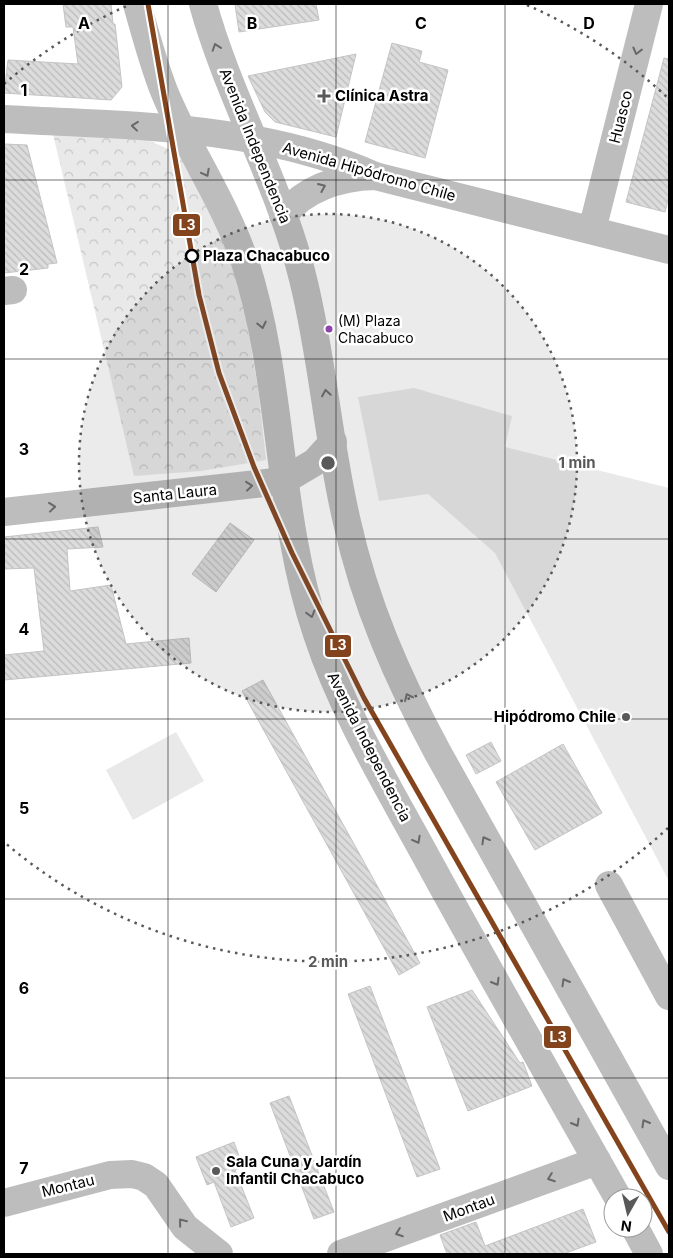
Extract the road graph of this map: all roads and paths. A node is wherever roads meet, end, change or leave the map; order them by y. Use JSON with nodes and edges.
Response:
{"nodes":[{"id":1,"x":138,"y":4,"type":"edge"},
{"id":2,"x":203,"y":4,"type":"edge"},
{"id":3,"x":649,"y":4,"type":"edge"},
{"id":4,"x":4,"y":119,"type":"edge"},
{"id":5,"x":183,"y":130,"type":"junction"},
{"id":6,"x":253,"y":141,"type":"junction"},
{"id":7,"x":375,"y":176,"type":"junction"},
{"id":8,"x":283,"y":215,"type":"junction"},
{"id":9,"x":592,"y":230,"type":"junction"},
{"id":10,"x":669,"y":250,"type":"edge"},
{"id":11,"x":333,"y":442,"type":"junction"},
{"id":12,"x":283,"y":481,"type":"junction"},
{"id":13,"x":4,"y":512,"type":"edge"},
{"id":14,"x":609,"y":885,"type":"dead end"},
{"id":15,"x":669,"y":996,"type":"edge"},
{"id":16,"x":597,"y":1161,"type":"junction"},
{"id":17,"x":669,"y":1166,"type":"edge"},
{"id":18,"x":612,"y":1188,"type":"edge"},
{"id":19,"x":4,"y":1203,"type":"edge"},
{"id":20,"x":640,"y":1238,"type":"edge"},
{"id":21,"x":219,"y":1254,"type":"edge"},
{"id":22,"x":341,"y":1254,"type":"edge"},
{"id":23,"x":649,"y":1254,"type":"edge"}],
"edges":[{"from":1,"to":5,"type":"main road","name":"Avenida Independencia"},
{"from":6,"to":2,"type":"main road","name":"Avenida Independencia","one_way":true},
{"from":3,"to":9,"type":"main road","name":"Huasco","one_way":true},
{"from":5,"to":4,"type":"main road","name":"Avenida Hipódromo Chile","one_way":true},
{"from":5,"to":6,"type":"main road","name":"Avenida Hipódromo Chile"},
{"from":5,"to":12,"type":"main road","name":"Avenida Independencia","one_way":true},
{"from":6,"to":7,"type":"main road","name":"Avenida Hipódromo Chile"},
{"from":6,"to":8,"type":"main road","name":"Avenida Independencia"},
{"from":8,"to":7,"type":"main road","one_way":true},
{"from":7,"to":9,"type":"main road","name":"Avenida Hipódromo Chile"},
{"from":11,"to":8,"type":"main road","name":"Avenida Independencia","one_way":true},
{"from":9,"to":10,"type":"main road","name":"Avenida Hipódromo Chile"},
{"from":11,"to":12,"type":"main road","name":"Santa Laura"},
{"from":17,"to":11,"type":"main road","name":"Avenida Independencia","one_way":true},
{"from":13,"to":12,"type":"main road","name":"Santa Laura","one_way":true},
{"from":12,"to":16,"type":"main road","name":"Avenida Independencia","one_way":true},
{"from":14,"to":15,"type":"main road"},
{"from":16,"to":18,"type":"main road","name":"Avenida Independencia"},
{"from":16,"to":22,"type":"main road","name":"Montau","one_way":true},
{"from":21,"to":19,"type":"main road","name":"Montau","one_way":true},
{"from":20,"to":23,"type":"main road"}]}
